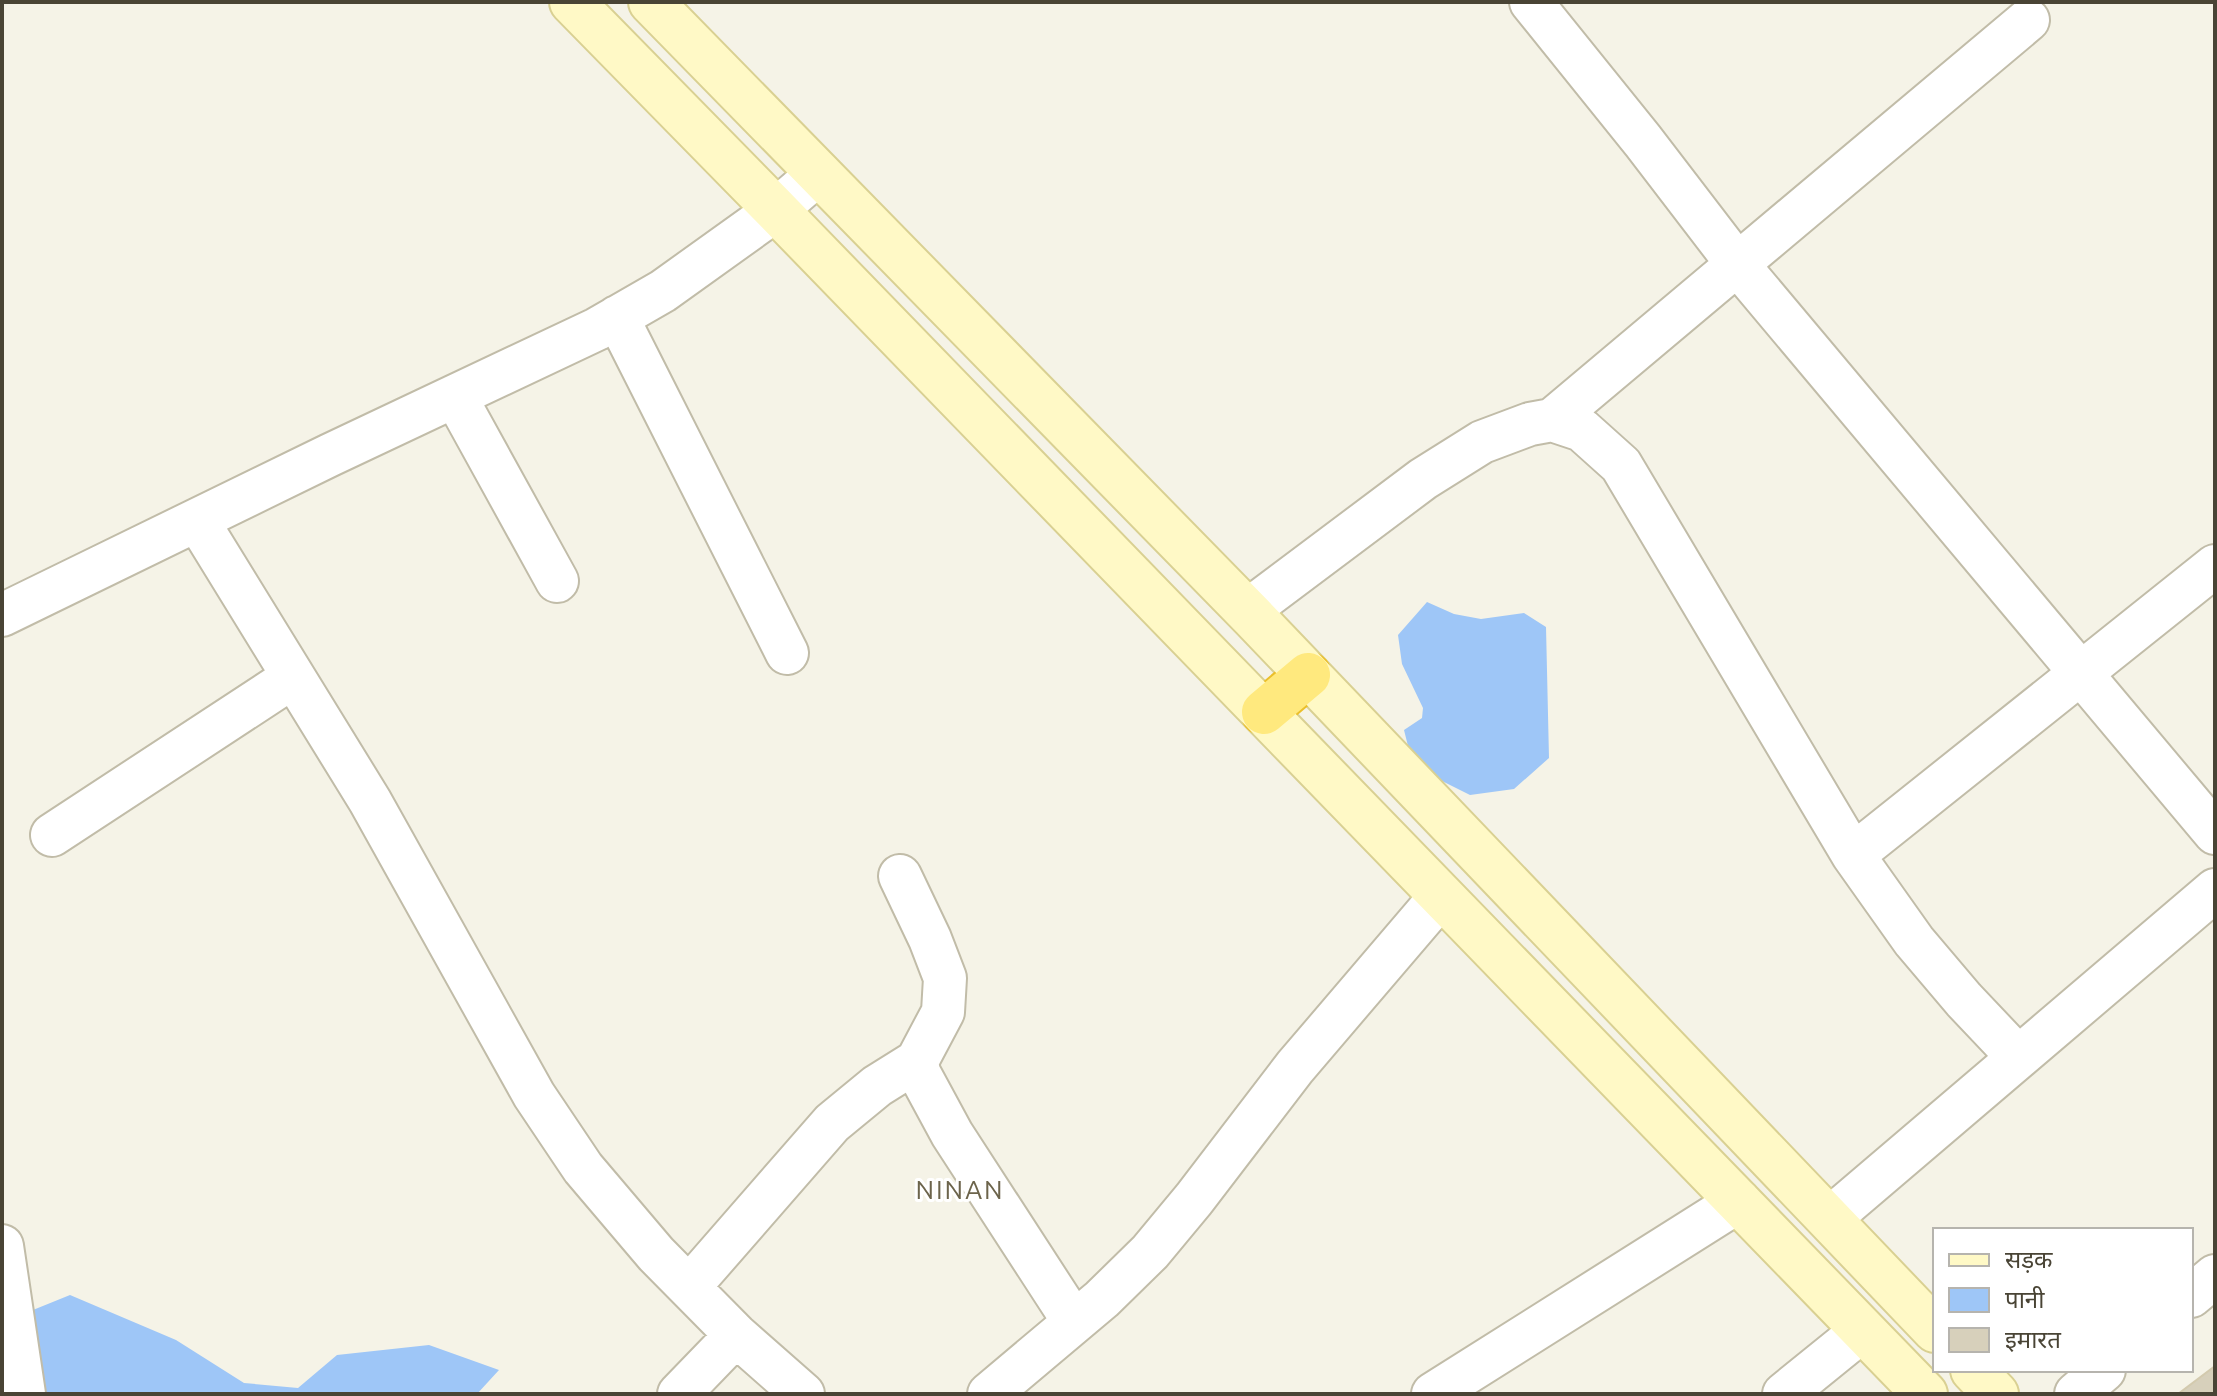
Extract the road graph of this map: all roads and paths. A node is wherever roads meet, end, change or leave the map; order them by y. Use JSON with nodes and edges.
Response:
{"nodes":[{"id":1,"x":572,"y":2,"type":"edge"},
{"id":2,"x":651,"y":2,"type":"edge"},
{"id":3,"x":1531,"y":2,"type":"edge"},
{"id":4,"x":2028,"y":20,"type":"dead end"},
{"id":5,"x":819,"y":173,"type":"junction"},
{"id":6,"x":776,"y":210,"type":"junction"},
{"id":7,"x":1738,"y":265,"type":"junction"},
{"id":8,"x":617,"y":317,"type":"junction"},
{"id":9,"x":455,"y":396,"type":"junction"},
{"id":10,"x":1552,"y":420,"type":"junction"},
{"id":11,"x":197,"y":520,"type":"junction"},
{"id":12,"x":2215,"y":566,"type":"edge"},
{"id":13,"x":557,"y":581,"type":"dead end"},
{"id":14,"x":1247,"y":611,"type":"junction"},
{"id":15,"x":2,"y":615,"type":"edge"},
{"id":16,"x":787,"y":653,"type":"dead end"},
{"id":17,"x":2080,"y":672,"type":"junction"},
{"id":18,"x":1308,"y":675,"type":"junction"},
{"id":19,"x":293,"y":677,"type":"junction"},
{"id":20,"x":1264,"y":712,"type":"junction"},
{"id":21,"x":2215,"y":833,"type":"edge"},
{"id":22,"x":52,"y":835,"type":"dead end"},
{"id":23,"x":1853,"y":855,"type":"junction"},
{"id":24,"x":900,"y":876,"type":"dead end"},
{"id":25,"x":2215,"y":890,"type":"edge"},
{"id":26,"x":1441,"y":896,"type":"junction"},
{"id":27,"x":2018,"y":1057,"type":"junction"},
{"id":28,"x":917,"y":1061,"type":"junction"},
{"id":29,"x":1739,"y":1201,"type":"junction"},
{"id":30,"x":1829,"y":1219,"type":"junction"},
{"id":31,"x":2,"y":1246,"type":"edge"},
{"id":32,"x":2215,"y":1276,"type":"edge"},
{"id":33,"x":689,"y":1287,"type":"junction"},
{"id":34,"x":2193,"y":1294,"type":"edge"},
{"id":35,"x":1074,"y":1322,"type":"junction"},
{"id":36,"x":1933,"y":1328,"type":"edge"},
{"id":37,"x":1863,"y":1330,"type":"junction"},
{"id":38,"x":736,"y":1335,"type":"junction"},
{"id":39,"x":1975,"y":1372,"type":"edge"},
{"id":40,"x":2102,"y":1372,"type":"edge"},
{"id":41,"x":24,"y":1394,"type":"edge"},
{"id":42,"x":679,"y":1394,"type":"edge"},
{"id":43,"x":803,"y":1394,"type":"edge"},
{"id":44,"x":989,"y":1394,"type":"edge"},
{"id":45,"x":1433,"y":1394,"type":"edge"},
{"id":46,"x":1784,"y":1394,"type":"edge"},
{"id":47,"x":1925,"y":1394,"type":"edge"},
{"id":48,"x":1996,"y":1394,"type":"edge"},
{"id":49,"x":2076,"y":1394,"type":"edge"}],
"edges":[{"from":1,"to":6,"type":"main road"},
{"from":2,"to":5,"type":"main road"},
{"from":3,"to":7,"type":"street"},
{"from":4,"to":7,"type":"street"},
{"from":5,"to":6,"type":"street"},
{"from":5,"to":14,"type":"main road"},
{"from":6,"to":8,"type":"street"},
{"from":6,"to":20,"type":"main road"},
{"from":7,"to":10,"type":"street"},
{"from":7,"to":17,"type":"street"},
{"from":8,"to":9,"type":"street"},
{"from":8,"to":16,"type":"street"},
{"from":9,"to":11,"type":"street"},
{"from":9,"to":13,"type":"street"},
{"from":10,"to":14,"type":"street"},
{"from":10,"to":23,"type":"street"},
{"from":11,"to":15,"type":"street"},
{"from":11,"to":19,"type":"street"},
{"from":12,"to":17,"type":"street"},
{"from":14,"to":18,"type":"main road"},
{"from":17,"to":21,"type":"street"},
{"from":17,"to":23,"type":"street"},
{"from":18,"to":20,"type":"highway"},
{"from":18,"to":30,"type":"main road"},
{"from":19,"to":22,"type":"street"},
{"from":19,"to":33,"type":"street"},
{"from":20,"to":26,"type":"main road"},
{"from":23,"to":27,"type":"street"},
{"from":24,"to":28,"type":"street"},
{"from":25,"to":27,"type":"street"},
{"from":26,"to":29,"type":"main road"},
{"from":26,"to":35,"type":"street"},
{"from":27,"to":30,"type":"street"},
{"from":28,"to":33,"type":"street"},
{"from":28,"to":35,"type":"street"},
{"from":29,"to":37,"type":"main road"},
{"from":29,"to":45,"type":"street"},
{"from":30,"to":36,"type":"main road"},
{"from":31,"to":41,"type":"street"},
{"from":32,"to":34,"type":"street"},
{"from":33,"to":38,"type":"street"},
{"from":35,"to":44,"type":"street"},
{"from":37,"to":46,"type":"street"},
{"from":37,"to":47,"type":"main road"},
{"from":38,"to":42,"type":"street"},
{"from":38,"to":43,"type":"street"},
{"from":39,"to":48,"type":"main road"},
{"from":40,"to":49,"type":"street"}]}
